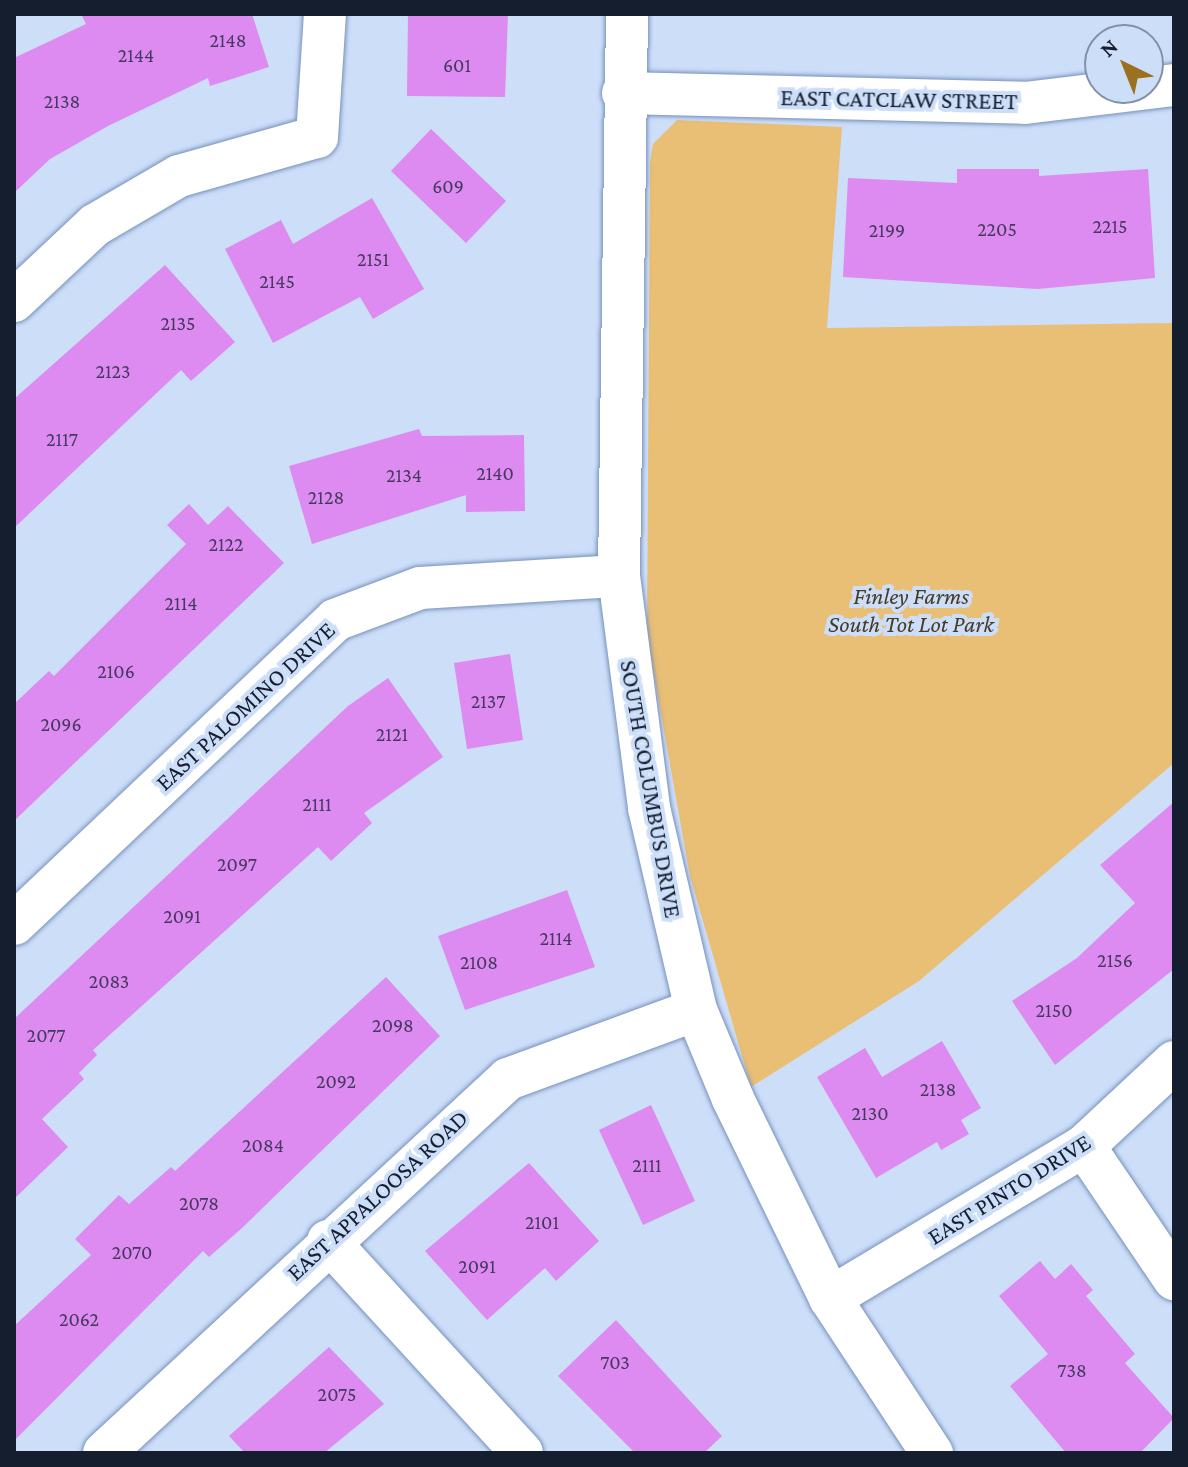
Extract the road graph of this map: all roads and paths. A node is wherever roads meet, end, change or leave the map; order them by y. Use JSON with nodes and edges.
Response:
{"nodes":[{"id":1,"x":325,"y":14,"type":"edge"},
{"id":2,"x":627,"y":14,"type":"edge"},
{"id":3,"x":1174,"y":85,"type":"edge"},
{"id":4,"x":623,"y":93,"type":"junction"},
{"id":5,"x":14,"y":301,"type":"edge"},
{"id":6,"x":619,"y":576,"type":"junction"},
{"id":7,"x":14,"y":924,"type":"edge"},
{"id":8,"x":696,"y":1010,"type":"junction"},
{"id":9,"x":1174,"y":1062,"type":"edge"},
{"id":10,"x":1084,"y":1146,"type":"junction"},
{"id":11,"x":328,"y":1241,"type":"junction"},
{"id":12,"x":1174,"y":1279,"type":"edge"},
{"id":13,"x":830,"y":1298,"type":"junction"},
{"id":14,"x":104,"y":1453,"type":"edge"},
{"id":15,"x":522,"y":1453,"type":"edge"},
{"id":16,"x":932,"y":1453,"type":"edge"}],
"edges":[{"from":1,"to":5,"type":"street"},
{"from":2,"to":4,"type":"street","name":"SOUTH COLUMBUS DRIVE"},
{"from":3,"to":4,"type":"street","name":"EAST CATCLAW STREET"},
{"from":4,"to":6,"type":"street","name":"SOUTH COLUMBUS DRIVE"},
{"from":6,"to":7,"type":"street","name":"EAST PALOMINO DRIVE"},
{"from":6,"to":8,"type":"street","name":"SOUTH COLUMBUS DRIVE"},
{"from":8,"to":11,"type":"street","name":"EAST APPALOOSA ROAD"},
{"from":8,"to":13,"type":"street","name":"SOUTH COLUMBUS DRIVE"},
{"from":9,"to":10,"type":"street","name":"EAST PINTO DRIVE"},
{"from":10,"to":12,"type":"street"},
{"from":10,"to":13,"type":"street","name":"EAST PINTO DRIVE"},
{"from":11,"to":14,"type":"street","name":"EAST APPALOOSA ROAD"},
{"from":11,"to":15,"type":"street"},
{"from":13,"to":16,"type":"street","name":"SOUTH COLUMBUS DRIVE"}]}
